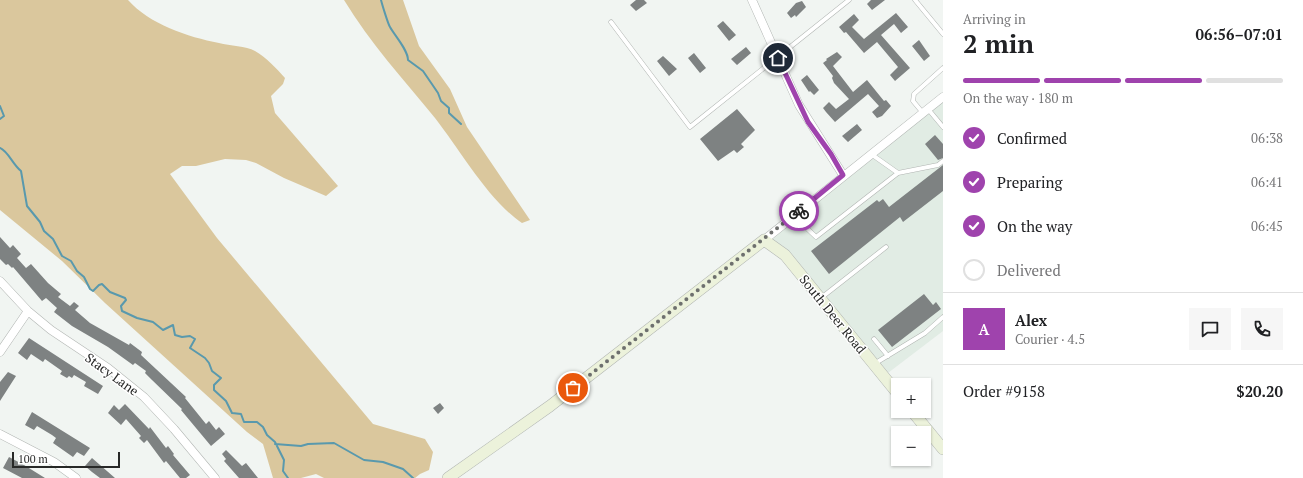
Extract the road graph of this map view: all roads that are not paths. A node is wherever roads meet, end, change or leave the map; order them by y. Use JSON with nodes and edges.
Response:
{"nodes":[{"id":1,"x":752,"y":0,"type":"edge"},
{"id":2,"x":849,"y":0,"type":"edge"},
{"id":3,"x":915,"y":0,"type":"edge"},
{"id":4,"x":611,"y":22,"type":"dead end"},
{"id":5,"x":943,"y":34,"type":"edge"},
{"id":6,"x":778,"y":58,"type":"junction"},
{"id":7,"x":943,"y":68,"type":"edge"},
{"id":8,"x":943,"y":97,"type":"edge"},
{"id":9,"x":925,"y":111,"type":"junction"},
{"id":10,"x":943,"y":127,"type":"edge"},
{"id":11,"x":870,"y":154,"type":"junction"},
{"id":12,"x":943,"y":161,"type":"edge"},
{"id":13,"x":898,"y":172,"type":"junction"},
{"id":14,"x":843,"y":175,"type":"junction"},
{"id":15,"x":793,"y":216,"type":"junction"},
{"id":16,"x":764,"y":240,"type":"junction"},
{"id":17,"x":886,"y":247,"type":"dead end"},
{"id":18,"x":0,"y":280,"type":"edge"},
{"id":19,"x":820,"y":299,"type":"junction"},
{"id":20,"x":28,"y":311,"type":"junction"},
{"id":21,"x":943,"y":317,"type":"edge"},
{"id":22,"x":874,"y":339,"type":"dead end"},
{"id":23,"x":0,"y":352,"type":"edge"},
{"id":24,"x":888,"y":356,"type":"junction"},
{"id":25,"x":874,"y":365,"type":"junction"},
{"id":26,"x":891,"y":386,"type":"edge"},
{"id":27,"x":918,"y":418,"type":"edge"},
{"id":28,"x":0,"y":434,"type":"edge"},
{"id":29,"x":943,"y":449,"type":"edge"},
{"id":30,"x":76,"y":478,"type":"edge"},
{"id":31,"x":215,"y":478,"type":"edge"},
{"id":32,"x":448,"y":478,"type":"edge"}],
"edges":[{"from":1,"to":6,"type":"street"},
{"from":2,"to":6,"type":"lane"},
{"from":3,"to":5,"type":"lane"},
{"from":4,"to":6,"type":"lane"},
{"from":6,"to":14,"type":"street"},
{"from":7,"to":9,"type":"lane"},
{"from":8,"to":9,"type":"street"},
{"from":9,"to":10,"type":"lane"},
{"from":9,"to":11,"type":"street"},
{"from":11,"to":13,"type":"lane"},
{"from":11,"to":14,"type":"street"},
{"from":12,"to":13,"type":"lane"},
{"from":13,"to":15,"type":"lane"},
{"from":14,"to":15,"type":"street"},
{"from":15,"to":16,"type":"street"},
{"from":16,"to":19,"type":"main road","name":"South Deer Road"},
{"from":16,"to":32,"type":"main road"},
{"from":17,"to":19,"type":"lane"},
{"from":18,"to":20,"type":"street","name":"Stacy Lane"},
{"from":19,"to":25,"type":"main road","name":"South Deer Road"},
{"from":20,"to":23,"type":"street"},
{"from":20,"to":31,"type":"street","name":"Stacy Lane"},
{"from":21,"to":24,"type":"lane"},
{"from":22,"to":24,"type":"lane"},
{"from":24,"to":25,"type":"lane"},
{"from":25,"to":26,"type":"main road","name":"South Deer Road"},
{"from":27,"to":29,"type":"main road"},
{"from":28,"to":30,"type":"street"}]}
